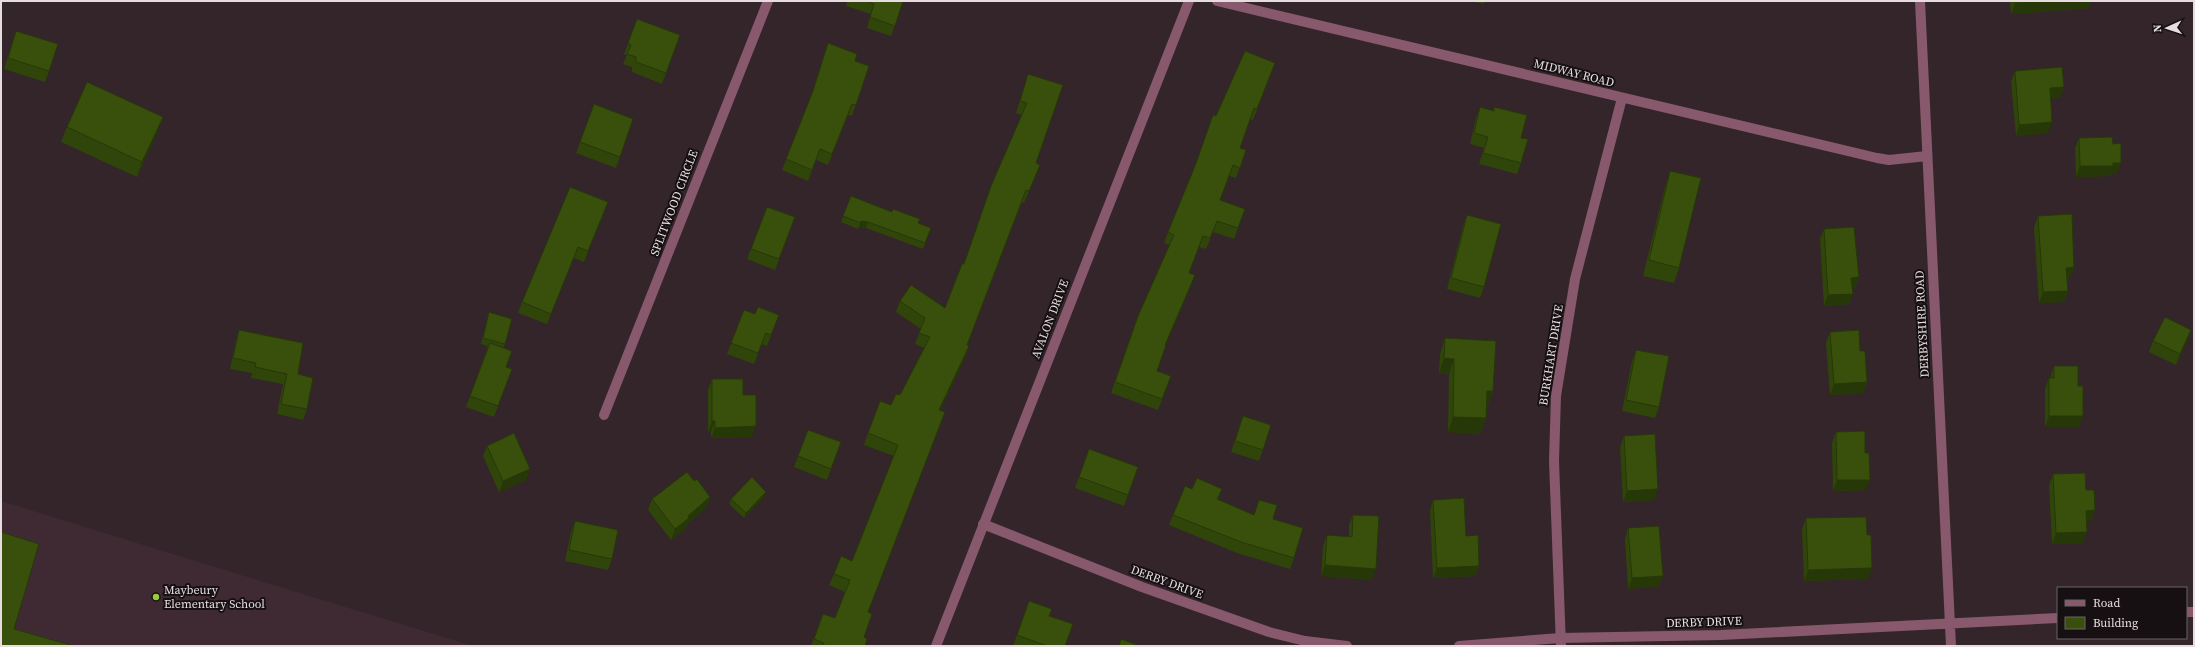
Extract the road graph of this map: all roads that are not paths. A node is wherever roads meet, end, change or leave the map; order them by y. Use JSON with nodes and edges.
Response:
{"nodes":[{"id":1,"x":768,"y":1,"type":"edge"},
{"id":2,"x":1189,"y":1,"type":"edge"},
{"id":3,"x":1217,"y":1,"type":"edge"},
{"id":4,"x":1920,"y":1,"type":"edge"},
{"id":5,"x":1622,"y":98,"type":"junction"},
{"id":6,"x":1927,"y":156,"type":"junction"},
{"id":7,"x":604,"y":415,"type":"dead end"},
{"id":8,"x":983,"y":524,"type":"junction"},
{"id":9,"x":2057,"y":618,"type":"edge"},
{"id":10,"x":1950,"y":624,"type":"junction"},
{"id":11,"x":1560,"y":642,"type":"edge"},
{"id":12,"x":936,"y":646,"type":"edge"},
{"id":13,"x":1347,"y":646,"type":"edge"},
{"id":14,"x":1459,"y":646,"type":"edge"},
{"id":15,"x":1951,"y":646,"type":"edge"}],
"edges":[{"from":1,"to":7,"type":"street","name":"SPLITWOOD CIRCLE"},
{"from":2,"to":8,"type":"street","name":"AVALON DRIVE"},
{"from":3,"to":5,"type":"street","name":"MIDWAY ROAD"},
{"from":4,"to":6,"type":"street","name":"DERBYSHIRE ROAD"},
{"from":5,"to":6,"type":"street","name":"MIDWAY ROAD"},
{"from":5,"to":11,"type":"street","name":"BURKHART DRIVE"},
{"from":6,"to":10,"type":"street","name":"DERBYSHIRE ROAD"},
{"from":8,"to":12,"type":"street","name":"AVALON DRIVE"},
{"from":8,"to":13,"type":"street","name":"DERBY DRIVE"},
{"from":9,"to":10,"type":"street","name":"DERBY DRIVE"},
{"from":10,"to":11,"type":"street","name":"DERBY DRIVE"},
{"from":10,"to":15,"type":"street","name":"DERBYSHIRE ROAD"},
{"from":11,"to":14,"type":"street","name":"DERBY DRIVE"}]}
